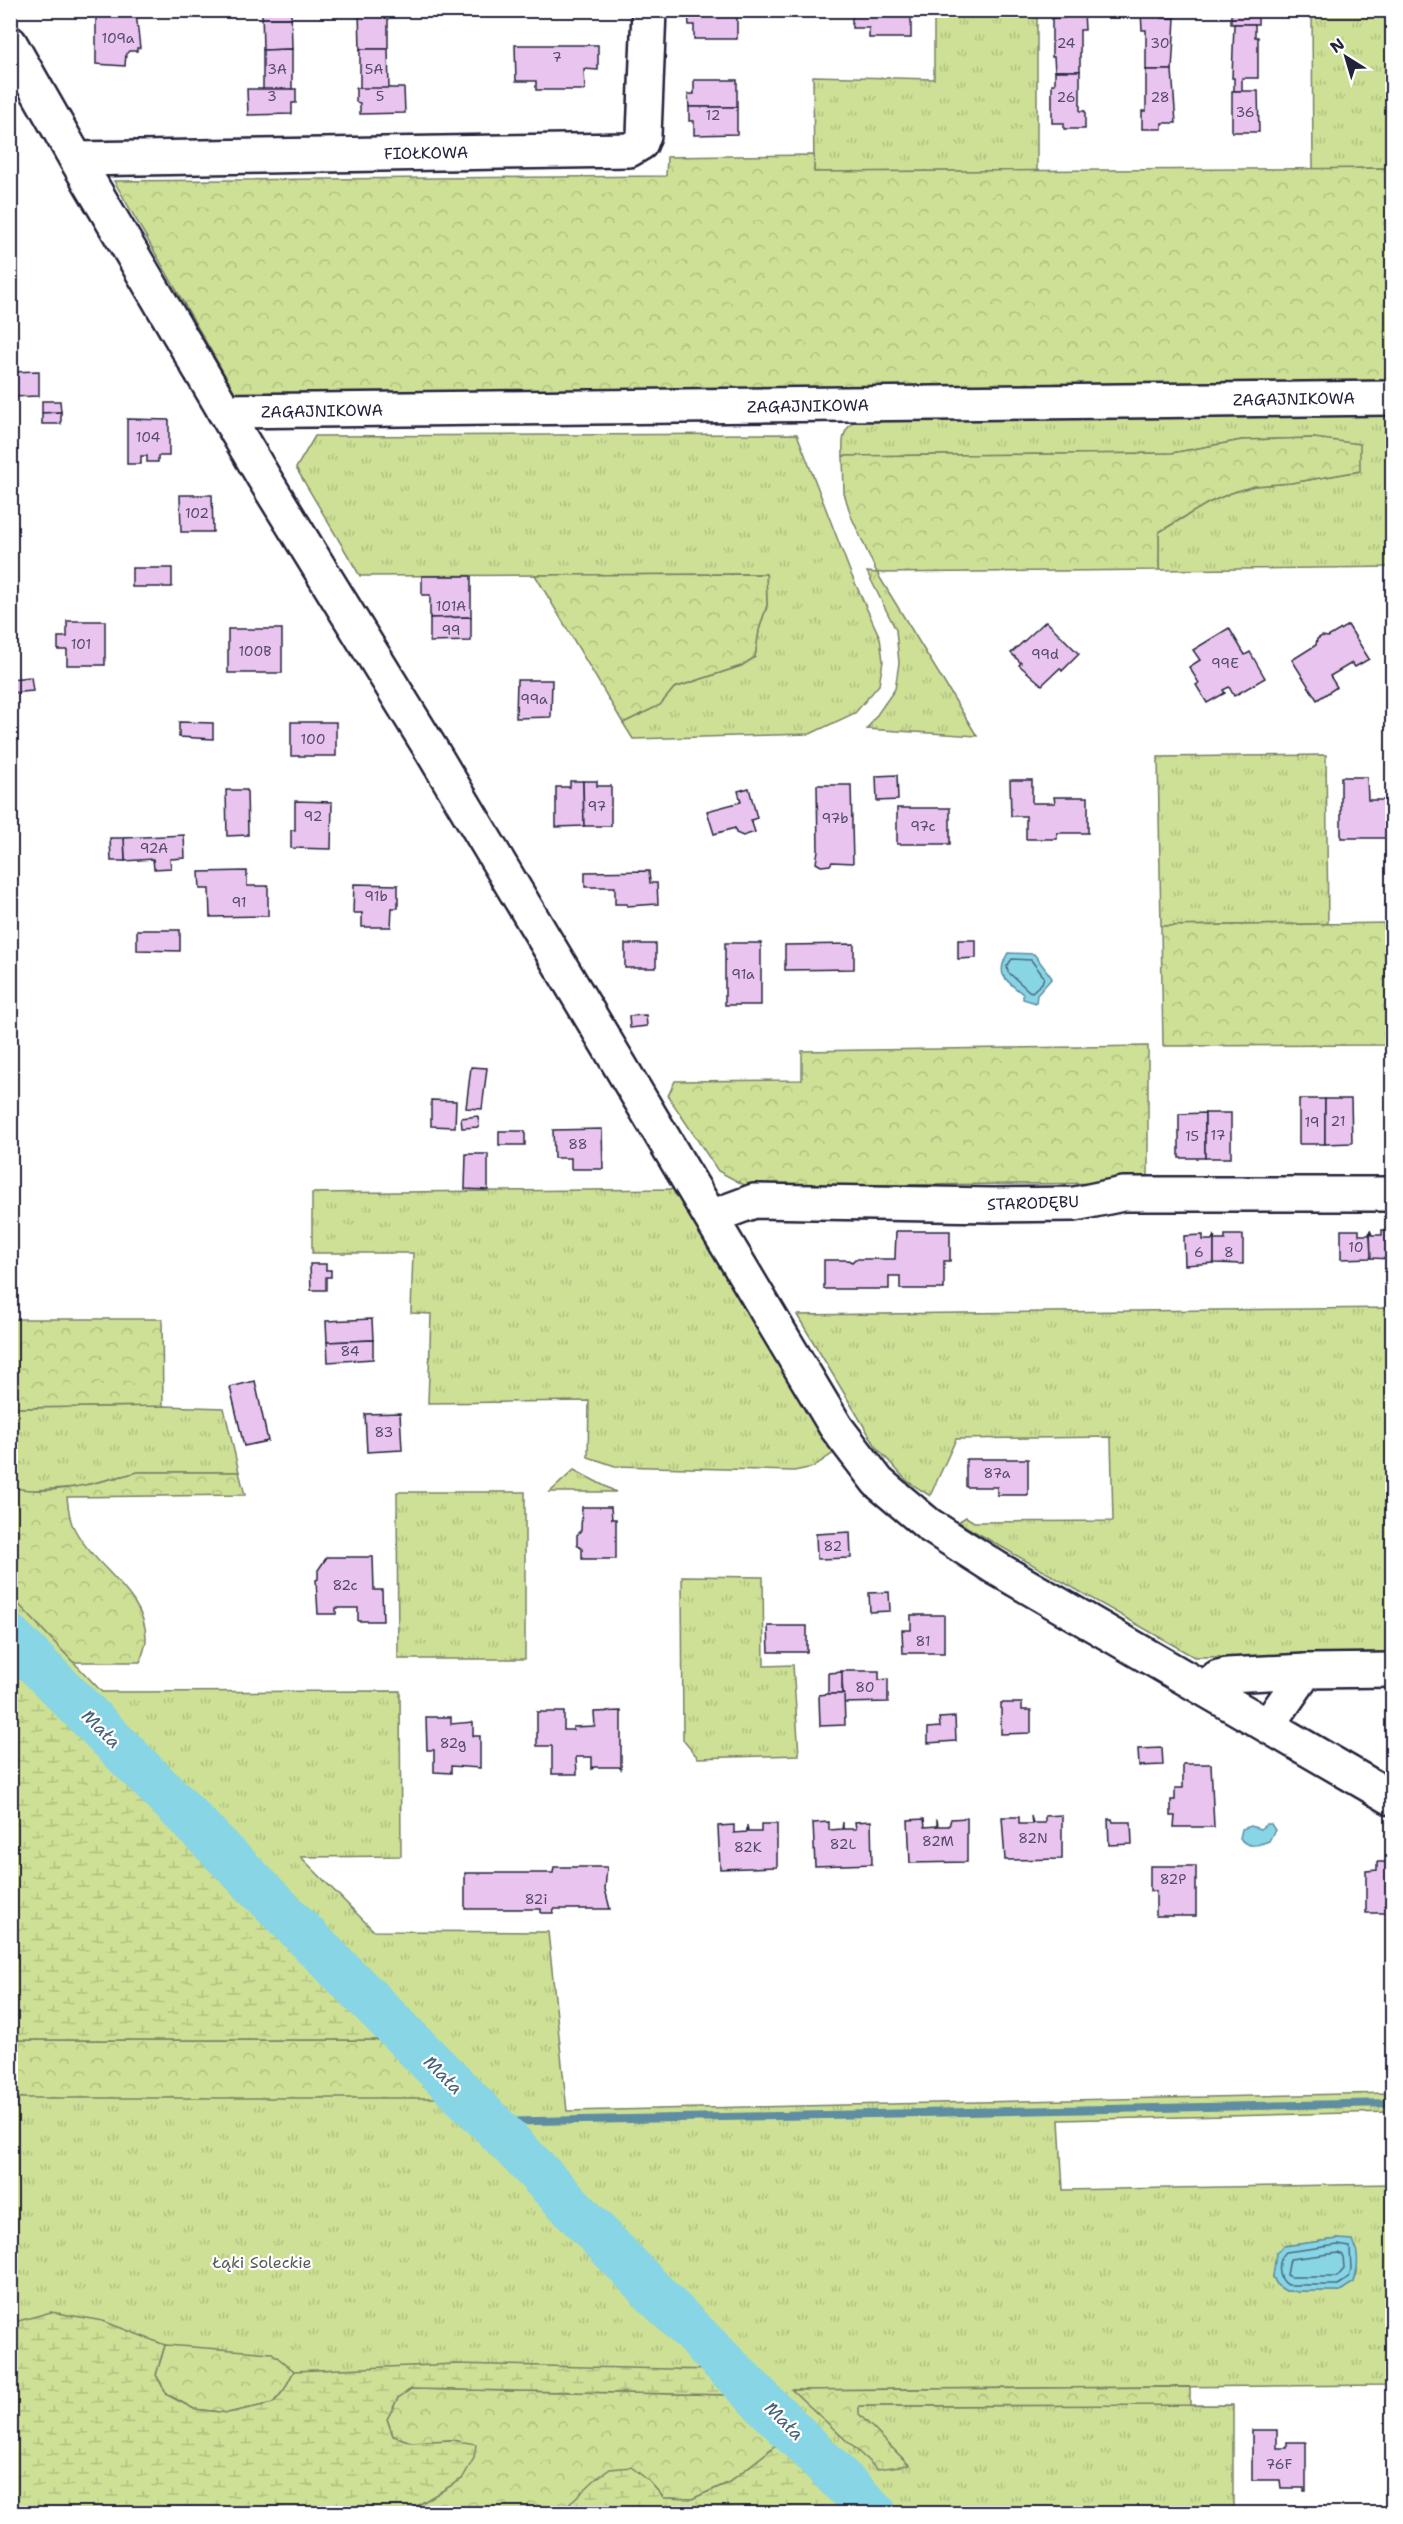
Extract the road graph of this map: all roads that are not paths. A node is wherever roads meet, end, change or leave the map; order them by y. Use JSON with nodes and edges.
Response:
{"nodes":[{"id":1,"x":649,"y":10,"type":"edge"},
{"id":2,"x":10,"y":43,"type":"edge"},
{"id":3,"x":76,"y":159,"type":"junction"},
{"id":4,"x":1392,"y":398,"type":"edge"},
{"id":5,"x":224,"y":411,"type":"junction"},
{"id":6,"x":1392,"y":1194,"type":"edge"},
{"id":7,"x":711,"y":1217,"type":"junction"},
{"id":8,"x":1392,"y":1670,"type":"edge"},
{"id":9,"x":1306,"y":1671,"type":"junction"},
{"id":10,"x":1204,"y":1687,"type":"junction"},
{"id":11,"x":1269,"y":1724,"type":"junction"},
{"id":12,"x":1392,"y":1798,"type":"edge"}],
"edges":[{"from":1,"to":3,"type":"street","name":"FIOŁKOWA"},
{"from":2,"to":3,"type":"street"},
{"from":3,"to":5,"type":"street"},
{"from":4,"to":5,"type":"street","name":"ZAGAJNIKOWA"},
{"from":5,"to":7,"type":"street"},
{"from":6,"to":7,"type":"street","name":"STARODĘBU"},
{"from":7,"to":10,"type":"street"},
{"from":8,"to":9,"type":"street"},
{"from":9,"to":10,"type":"street"},
{"from":9,"to":11,"type":"street"},
{"from":10,"to":11,"type":"street"},
{"from":11,"to":12,"type":"street"}]}
